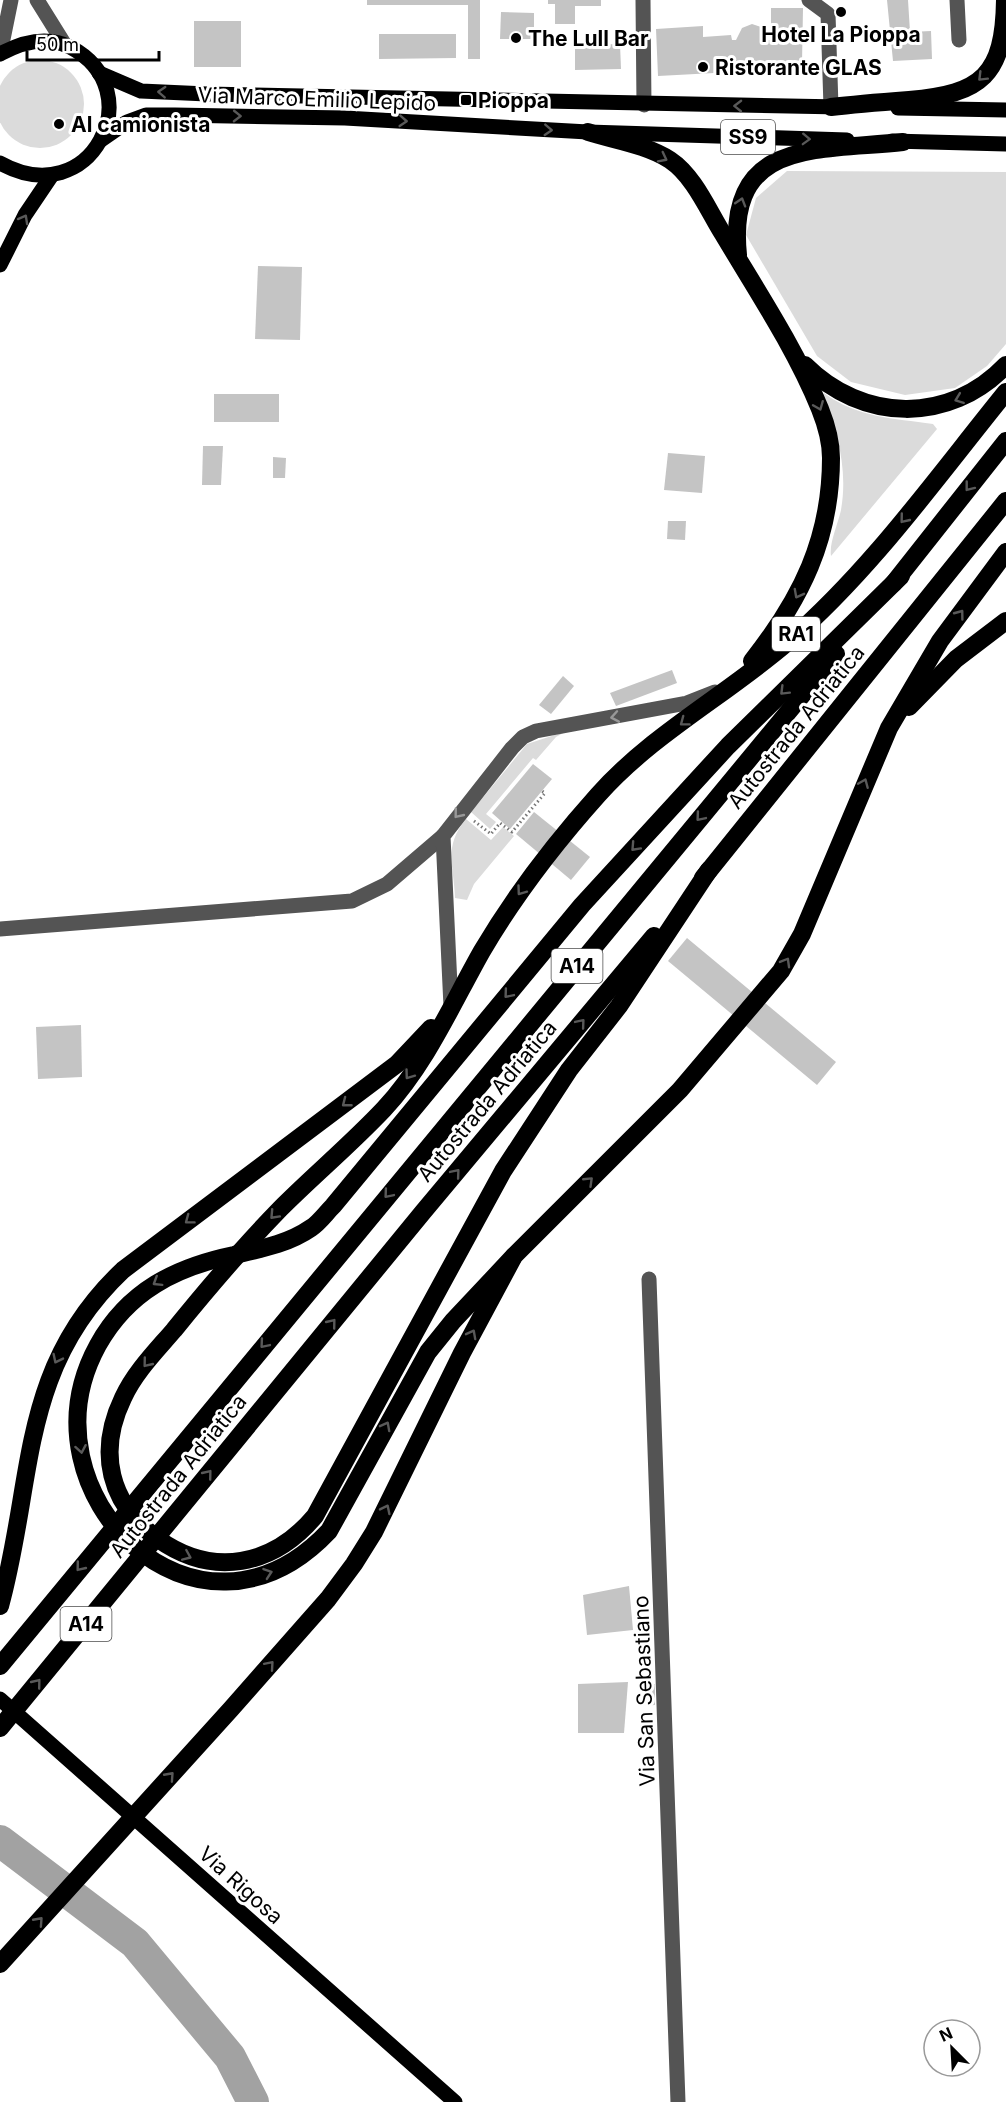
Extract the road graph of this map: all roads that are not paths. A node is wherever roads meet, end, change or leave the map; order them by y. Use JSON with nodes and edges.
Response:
{"nodes":[{"id":1,"x":11,"y":0,"type":"edge"},
{"id":2,"x":37,"y":0,"type":"edge"},
{"id":3,"x":643,"y":0,"type":"edge"},
{"id":4,"x":809,"y":0,"type":"edge"},
{"id":5,"x":957,"y":0,"type":"edge"},
{"id":6,"x":1005,"y":0,"type":"edge"},
{"id":7,"x":1005,"y":27,"type":"edge"},
{"id":8,"x":959,"y":40,"type":"dead end"},
{"id":9,"x":65,"y":45,"type":"junction"},
{"id":10,"x":0,"y":54,"type":"edge"},
{"id":11,"x":99,"y":73,"type":"junction"},
{"id":12,"x":644,"y":105,"type":"junction"},
{"id":13,"x":831,"y":107,"type":"junction"},
{"id":14,"x":1006,"y":110,"type":"edge"},
{"id":15,"x":588,"y":132,"type":"junction"},
{"id":16,"x":101,"y":140,"type":"junction"},
{"id":17,"x":903,"y":142,"type":"junction"},
{"id":18,"x":1006,"y":144,"type":"edge"},
{"id":19,"x":0,"y":163,"type":"edge"},
{"id":20,"x":52,"y":175,"type":"junction"},
{"id":21,"x":739,"y":260,"type":"junction"},
{"id":22,"x":0,"y":265,"type":"edge"},
{"id":23,"x":794,"y":353,"type":"junction"},
{"id":24,"x":1006,"y":366,"type":"edge"},
{"id":25,"x":1006,"y":392,"type":"edge"},
{"id":26,"x":1006,"y":441,"type":"edge"},
{"id":27,"x":1006,"y":501,"type":"edge"},
{"id":28,"x":1006,"y":552,"type":"edge"},
{"id":29,"x":901,"y":576,"type":"junction"},
{"id":30,"x":1006,"y":621,"type":"edge"},
{"id":31,"x":732,"y":686,"type":"junction"},
{"id":32,"x":889,"y":728,"type":"junction"},
{"id":33,"x":443,"y":836,"type":"junction"},
{"id":34,"x":709,"y":870,"type":"junction"},
{"id":35,"x":0,"y":929,"type":"edge"},
{"id":36,"x":451,"y":1008,"type":"junction"},
{"id":37,"x":514,"y":1256,"type":"junction"},
{"id":38,"x":649,"y":1279,"type":"dead end"},
{"id":39,"x":0,"y":1605,"type":"edge"},
{"id":40,"x":0,"y":1666,"type":"edge"},
{"id":41,"x":0,"y":1699,"type":"edge"},
{"id":42,"x":0,"y":1728,"type":"edge"},
{"id":43,"x":0,"y":1964,"type":"edge"},
{"id":44,"x":454,"y":2102,"type":"edge"},
{"id":45,"x":678,"y":2102,"type":"edge"}],
"edges":[{"from":1,"to":10,"type":"street"},
{"from":2,"to":9,"type":"street"},
{"from":3,"to":12,"type":"street"},
{"from":4,"to":13,"type":"street"},
{"from":5,"to":8,"type":"street"},
{"from":6,"to":7,"type":"highway"},
{"from":7,"to":13,"type":"highway","one_way":true},
{"from":9,"to":10,"type":"main road","number":"SS9"},
{"from":9,"to":11,"type":"main road","number":"SS9"},
{"from":12,"to":11,"type":"main road","name":"Via Marco Emilio Lepido","number":"SS9","one_way":true},
{"from":11,"to":16,"type":"main road","number":"SS9"},
{"from":13,"to":12,"type":"main road","name":"Via Marco Emilio Lepido","number":"SS9","one_way":true},
{"from":13,"to":14,"type":"main road","name":"Via Marco Emilio Lepido","number":"SS9"},
{"from":16,"to":15,"type":"main road","name":"Via Marco Emilio Lepido","number":"SS9","one_way":true},
{"from":15,"to":17,"type":"main road","name":"Via Marco Emilio Lepido","number":"SS9","one_way":true},
{"from":15,"to":21,"type":"highway","one_way":true},
{"from":16,"to":20,"type":"main road","number":"SS9"},
{"from":17,"to":18,"type":"main road","name":"Via Marco Emilio Lepido","number":"SS9"},
{"from":21,"to":17,"type":"highway","one_way":true},
{"from":19,"to":20,"type":"main road","number":"SS9"},
{"from":22,"to":20,"type":"main road","one_way":true},
{"from":21,"to":23,"type":"highway"},
{"from":24,"to":23,"type":"highway","one_way":true},
{"from":23,"to":31,"type":"highway","one_way":true},
{"from":25,"to":31,"type":"highway","number":"RA1","one_way":true},
{"from":26,"to":29,"type":"highway","name":"Autostrada Adriatica","number":"A14","one_way":true},
{"from":27,"to":34,"type":"highway","name":"Autostrada Adriatica","number":"A14"},
{"from":32,"to":28,"type":"highway","one_way":true},
{"from":29,"to":37,"type":"highway","one_way":true},
{"from":29,"to":40,"type":"highway","name":"Autostrada Adriatica","number":"A14","one_way":true},
{"from":30,"to":32,"type":"highway"},
{"from":31,"to":33,"type":"street","one_way":true},
{"from":31,"to":36,"type":"highway","number":"RA1","one_way":true},
{"from":37,"to":32,"type":"highway","one_way":true},
{"from":33,"to":35,"type":"street"},
{"from":33,"to":36,"type":"street"},
{"from":36,"to":34,"type":"highway","one_way":true},
{"from":42,"to":34,"type":"highway","name":"Autostrada Adriatica","number":"A14","one_way":true},
{"from":36,"to":39,"type":"highway","one_way":true},
{"from":43,"to":37,"type":"highway","one_way":true},
{"from":38,"to":45,"type":"street","name":"Via San Sebastiano"},
{"from":41,"to":44,"type":"main road","name":"Via Rigosa"}]}
